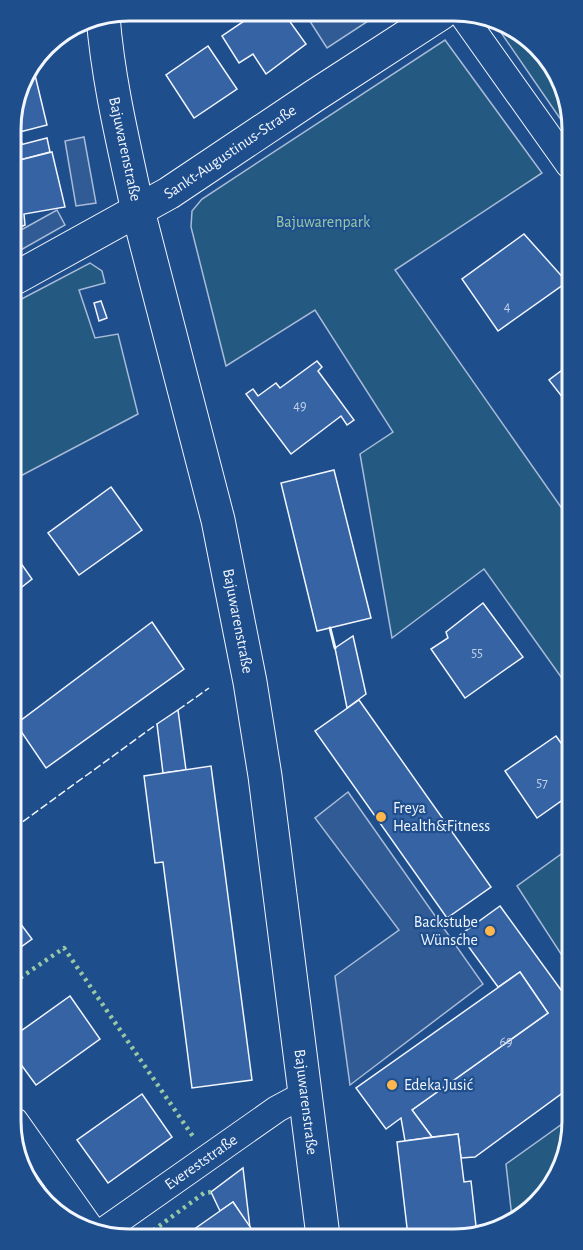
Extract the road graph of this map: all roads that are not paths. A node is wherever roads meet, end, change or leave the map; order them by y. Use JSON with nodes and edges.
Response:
{"nodes":[{"id":1,"x":430,"y":21,"type":"edge"},
{"id":2,"x":466,"y":22,"type":"edge"},
{"id":3,"x":104,"y":24,"type":"edge"},
{"id":4,"x":562,"y":155,"type":"edge"},
{"id":5,"x":138,"y":210,"type":"junction"},
{"id":6,"x":21,"y":275,"type":"edge"},
{"id":7,"x":305,"y":1094,"type":"junction"},
{"id":8,"x":22,"y":1130,"type":"edge"},
{"id":9,"x":85,"y":1219,"type":"edge"},
{"id":10,"x":109,"y":1227,"type":"edge"},
{"id":11,"x":322,"y":1229,"type":"edge"}],
"edges":[{"from":1,"to":5,"type":"street","name":"Sankt-Augustinus-Straße"},
{"from":2,"to":4,"type":"street"},
{"from":3,"to":5,"type":"main road","name":"Bajuwarenstraße"},
{"from":5,"to":6,"type":"street","name":"Sankt-Augustinus-Straße"},
{"from":5,"to":7,"type":"main road","name":"Bajuwarenstraße"},
{"from":7,"to":10,"type":"street","name":"Evereststraße"},
{"from":7,"to":11,"type":"main road","name":"Bajuwarenstraße"},
{"from":8,"to":9,"type":"street"}]}
